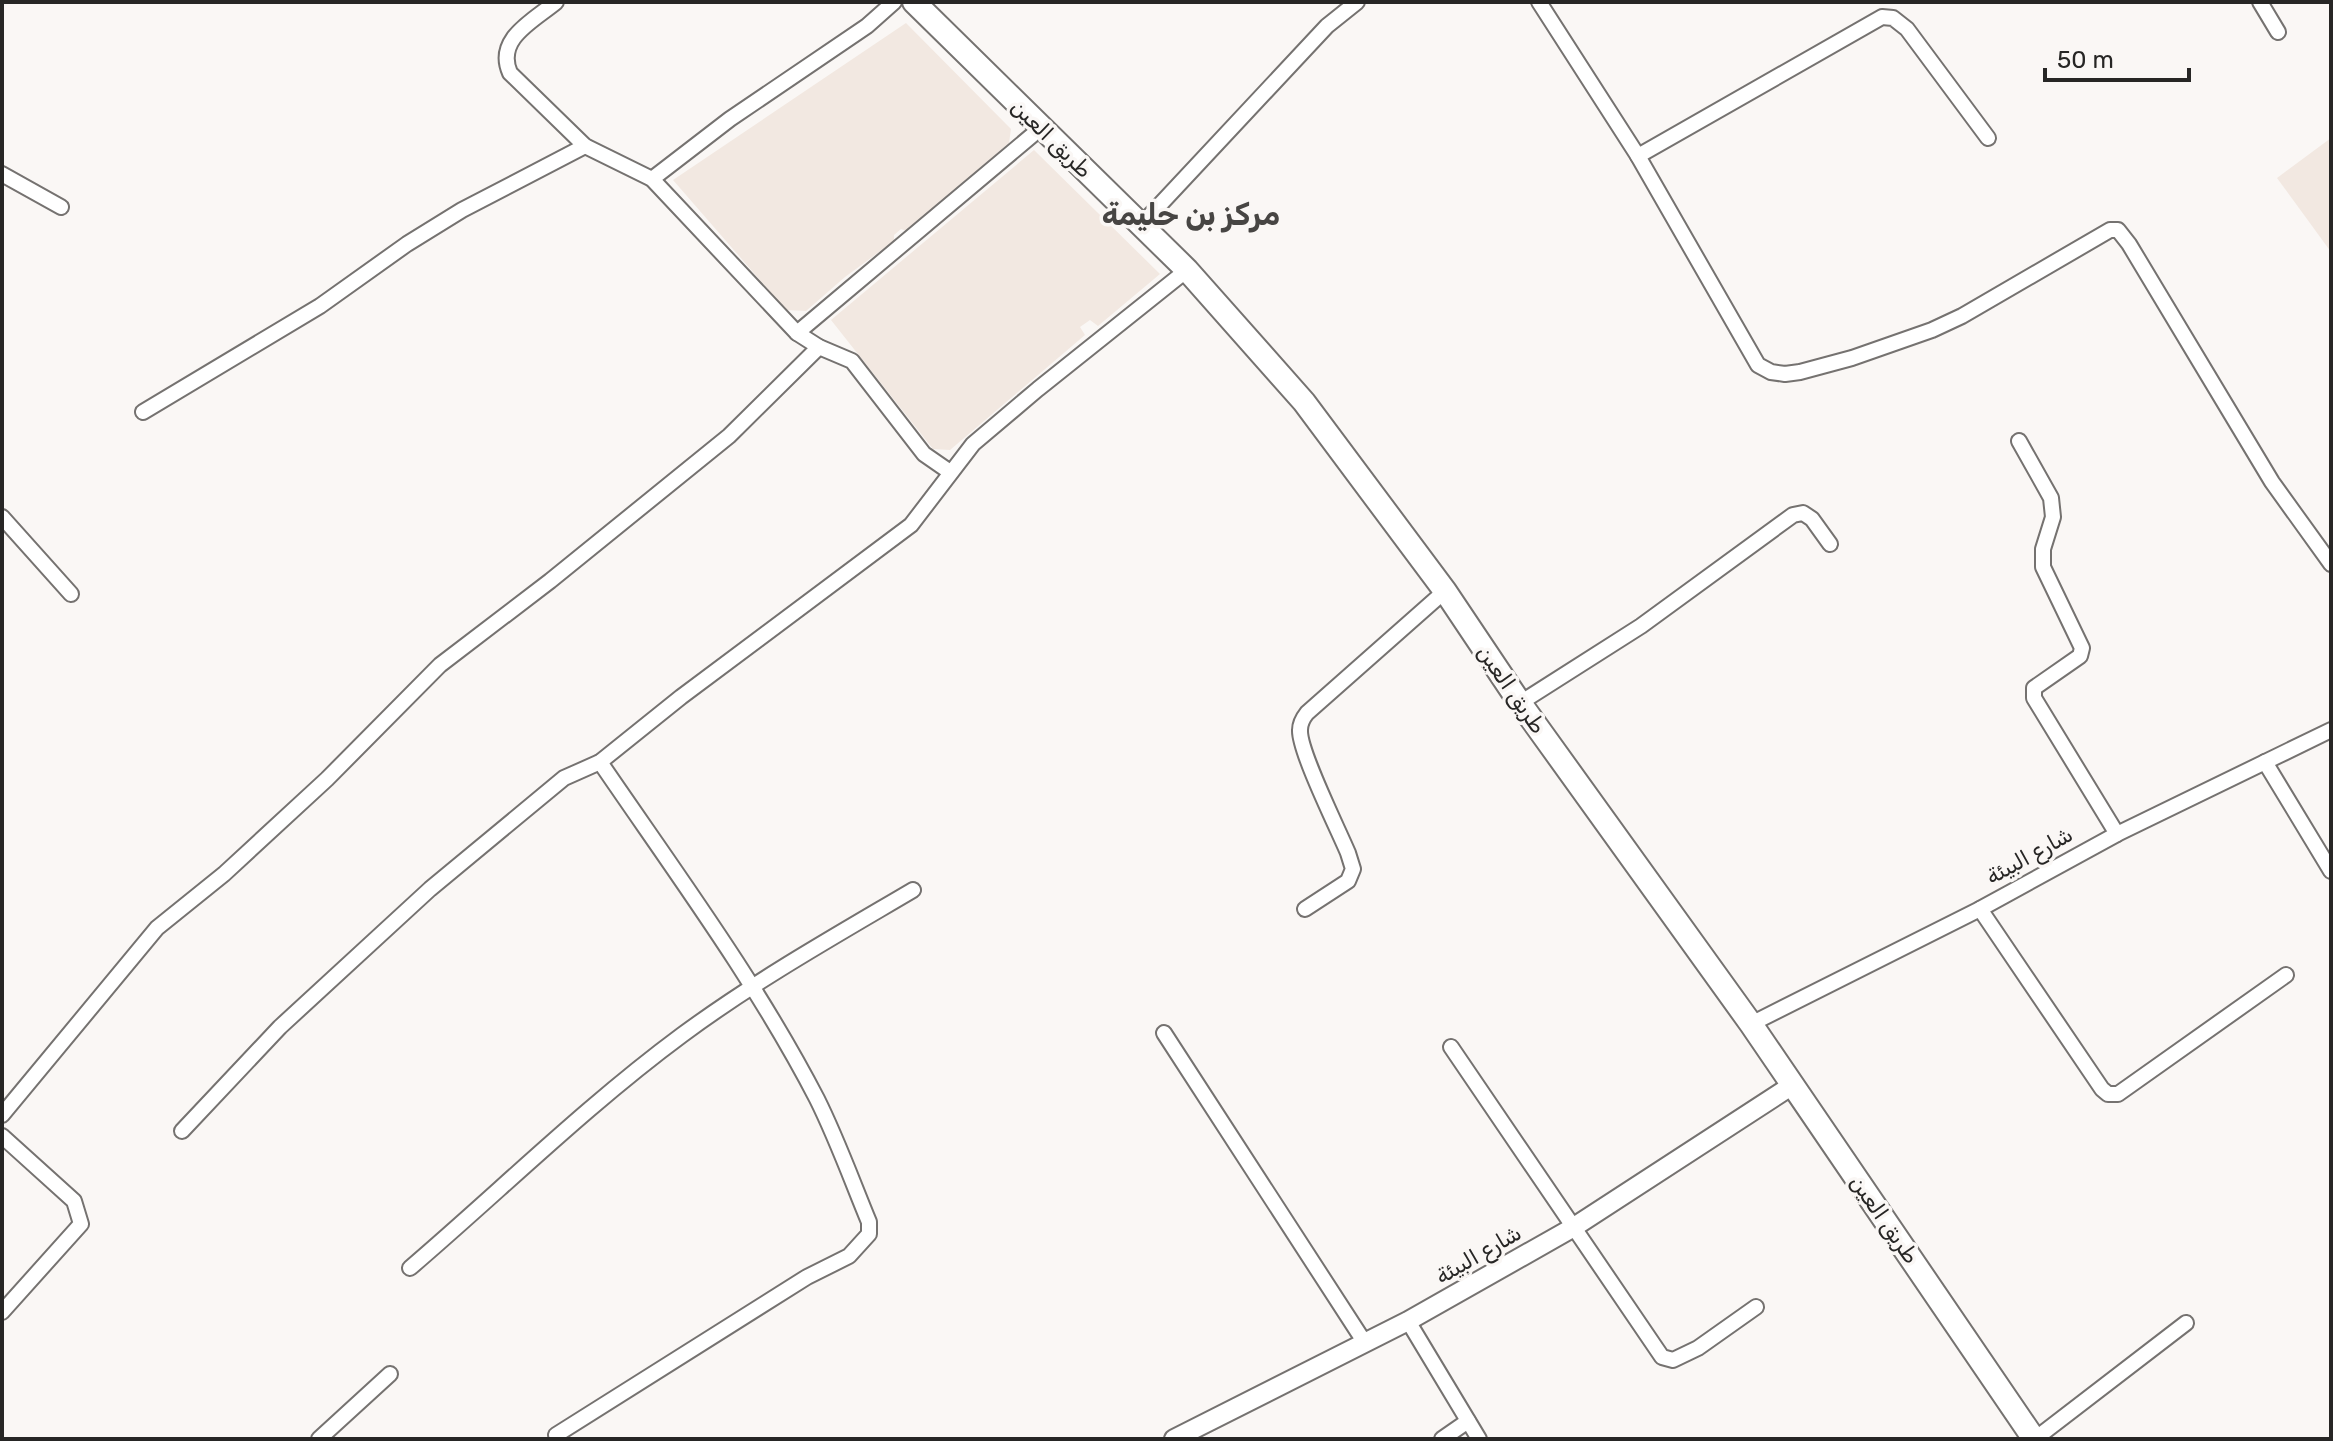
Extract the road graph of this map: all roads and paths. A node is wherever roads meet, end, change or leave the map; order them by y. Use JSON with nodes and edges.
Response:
{"nodes":[{"id":1,"x":556,"y":2,"type":"edge"},
{"id":2,"x":894,"y":2,"type":"edge"},
{"id":3,"x":914,"y":2,"type":"edge"},
{"id":4,"x":1357,"y":2,"type":"edge"},
{"id":5,"x":1539,"y":2,"type":"edge"},
{"id":6,"x":2260,"y":2,"type":"edge"},
{"id":7,"x":2278,"y":32,"type":"dead end"},
{"id":8,"x":1042,"y":127,"type":"junction"},
{"id":9,"x":1988,"y":138,"type":"dead end"},
{"id":10,"x":585,"y":146,"type":"junction"},
{"id":11,"x":1638,"y":156,"type":"junction"},
{"id":12,"x":2,"y":174,"type":"edge"},
{"id":13,"x":652,"y":179,"type":"junction"},
{"id":14,"x":61,"y":207,"type":"dead end"},
{"id":15,"x":1141,"y":225,"type":"junction"},
{"id":16,"x":1187,"y":270,"type":"junction"},
{"id":17,"x":797,"y":333,"type":"junction"},
{"id":18,"x":819,"y":347,"type":"junction"},
{"id":19,"x":143,"y":412,"type":"dead end"},
{"id":20,"x":2019,"y":441,"type":"dead end"},
{"id":21,"x":950,"y":472,"type":"junction"},
{"id":22,"x":2,"y":517,"type":"edge"},
{"id":23,"x":1830,"y":544,"type":"dead end"},
{"id":24,"x":2331,"y":564,"type":"edge"},
{"id":25,"x":1445,"y":591,"type":"junction"},
{"id":26,"x":71,"y":594,"type":"dead end"},
{"id":27,"x":1520,"y":703,"type":"junction"},
{"id":28,"x":2331,"y":730,"type":"edge"},
{"id":29,"x":600,"y":762,"type":"junction"},
{"id":30,"x":2265,"y":762,"type":"junction"},
{"id":31,"x":2117,"y":834,"type":"junction"},
{"id":32,"x":2331,"y":871,"type":"edge"},
{"id":33,"x":913,"y":890,"type":"dead end"},
{"id":34,"x":1305,"y":909,"type":"dead end"},
{"id":35,"x":1980,"y":909,"type":"junction"},
{"id":36,"x":2286,"y":975,"type":"dead end"},
{"id":37,"x":751,"y":987,"type":"junction"},
{"id":38,"x":1751,"y":1024,"type":"junction"},
{"id":39,"x":1164,"y":1033,"type":"dead end"},
{"id":40,"x":1451,"y":1047,"type":"dead end"},
{"id":41,"x":1791,"y":1086,"type":"junction"},
{"id":42,"x":2,"y":1115,"type":"edge"},
{"id":43,"x":182,"y":1131,"type":"dead end"},
{"id":44,"x":2,"y":1136,"type":"edge"},
{"id":45,"x":1574,"y":1227,"type":"junction"},
{"id":46,"x":410,"y":1268,"type":"dead end"},
{"id":47,"x":1756,"y":1307,"type":"dead end"},
{"id":48,"x":2,"y":1312,"type":"edge"},
{"id":49,"x":1408,"y":1321,"type":"junction"},
{"id":50,"x":2186,"y":1323,"type":"dead end"},
{"id":51,"x":1365,"y":1343,"type":"junction"},
{"id":52,"x":390,"y":1374,"type":"dead end"},
{"id":53,"x":1468,"y":1421,"type":"junction"},
{"id":54,"x":556,"y":1435,"type":"dead end"},
{"id":55,"x":319,"y":1439,"type":"edge"},
{"id":56,"x":1174,"y":1439,"type":"edge"},
{"id":57,"x":1442,"y":1439,"type":"edge"},
{"id":58,"x":1479,"y":1439,"type":"edge"},
{"id":59,"x":2034,"y":1439,"type":"edge"}],
"edges":[{"from":1,"to":10,"type":"street"},
{"from":2,"to":13,"type":"street"},
{"from":3,"to":8,"type":"main road","name":"طريق العين"},
{"from":4,"to":15,"type":"street"},
{"from":5,"to":11,"type":"street"},
{"from":6,"to":7,"type":"street"},
{"from":8,"to":15,"type":"main road","name":"طريق العين"},
{"from":8,"to":17,"type":"street"},
{"from":9,"to":11,"type":"street"},
{"from":10,"to":13,"type":"street"},
{"from":10,"to":19,"type":"street"},
{"from":11,"to":24,"type":"street"},
{"from":12,"to":14,"type":"street"},
{"from":13,"to":17,"type":"street"},
{"from":15,"to":16,"type":"main road","name":"طريق العين"},
{"from":16,"to":21,"type":"street"},
{"from":16,"to":25,"type":"main road","name":"طريق العين"},
{"from":17,"to":18,"type":"street"},
{"from":18,"to":21,"type":"street"},
{"from":18,"to":42,"type":"street"},
{"from":20,"to":31,"type":"street"},
{"from":21,"to":29,"type":"street"},
{"from":22,"to":26,"type":"street"},
{"from":23,"to":27,"type":"street"},
{"from":25,"to":27,"type":"main road","name":"طريق العين"},
{"from":25,"to":34,"type":"street"},
{"from":27,"to":38,"type":"main road","name":"طريق العين"},
{"from":28,"to":30,"type":"street","name":"شارع البيئة"},
{"from":29,"to":37,"type":"street"},
{"from":29,"to":43,"type":"street"},
{"from":30,"to":31,"type":"street","name":"شارع البيئة"},
{"from":30,"to":32,"type":"street"},
{"from":31,"to":35,"type":"street","name":"شارع البيئة"},
{"from":33,"to":37,"type":"street"},
{"from":35,"to":36,"type":"street"},
{"from":35,"to":38,"type":"street","name":"شارع البيئة"},
{"from":37,"to":46,"type":"street"},
{"from":37,"to":54,"type":"street"},
{"from":38,"to":41,"type":"main road","name":"طريق العين"},
{"from":39,"to":51,"type":"street"},
{"from":40,"to":45,"type":"street"},
{"from":41,"to":45,"type":"street","name":"شارع البيئة"},
{"from":41,"to":59,"type":"main road","name":"طريق العين"},
{"from":44,"to":48,"type":"street"},
{"from":45,"to":47,"type":"street"},
{"from":45,"to":49,"type":"street","name":"شارع البيئة"},
{"from":49,"to":51,"type":"street","name":"شارع البيئة"},
{"from":49,"to":53,"type":"street"},
{"from":50,"to":59,"type":"street"},
{"from":51,"to":56,"type":"street","name":"شارع البيئة"},
{"from":52,"to":55,"type":"street"},
{"from":53,"to":57,"type":"street"},
{"from":53,"to":58,"type":"street"}]}
